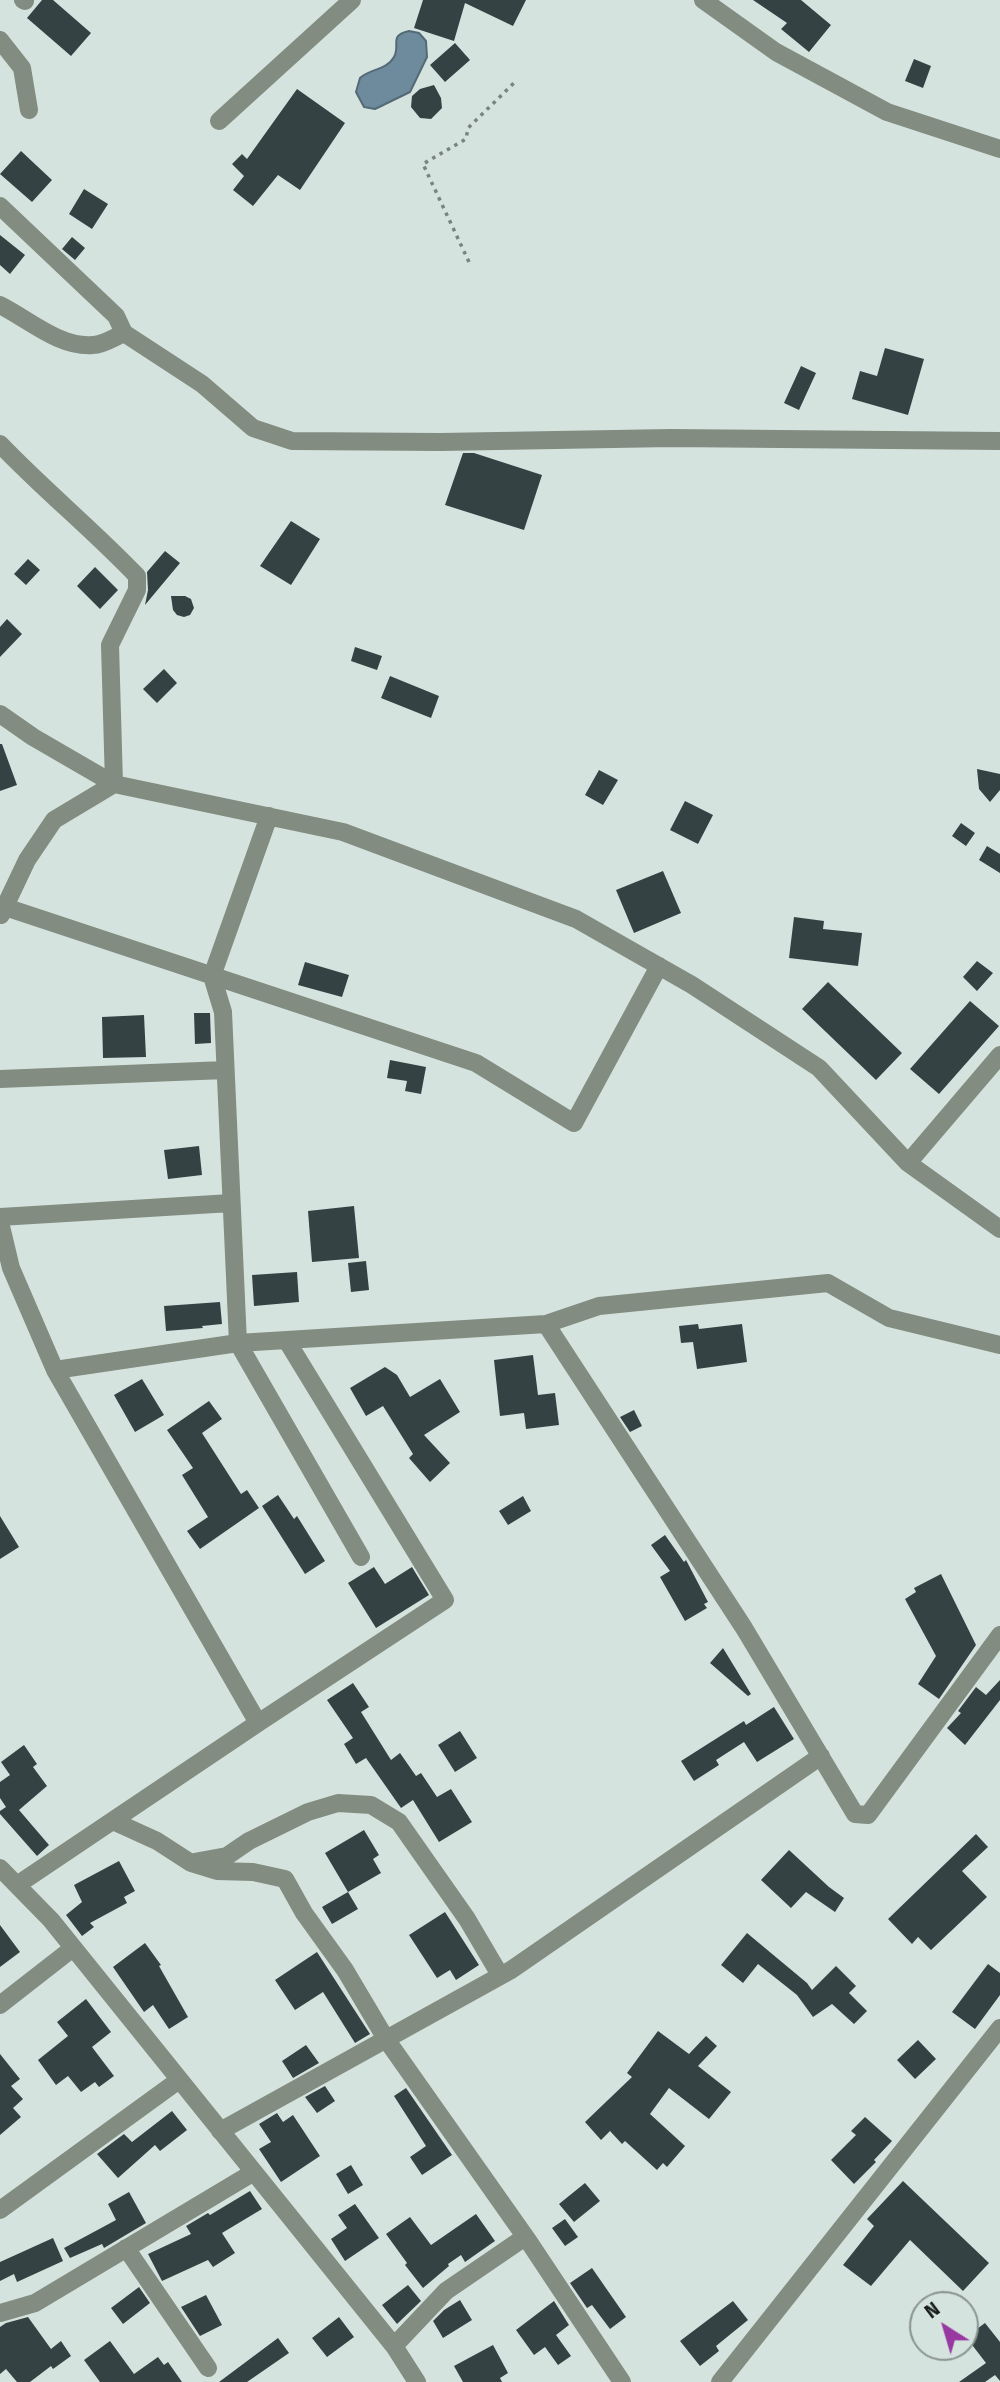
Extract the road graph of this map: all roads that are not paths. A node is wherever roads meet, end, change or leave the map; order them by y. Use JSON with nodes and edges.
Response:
{"nodes":[{"id":1,"x":352,"y":0,"type":"edge"},
{"id":2,"x":703,"y":0,"type":"edge"},
{"id":3,"x":0,"y":40,"type":"edge"},
{"id":4,"x":29,"y":110,"type":"dead end"},
{"id":5,"x":219,"y":121,"type":"dead end"},
{"id":6,"x":1000,"y":149,"type":"edge"},
{"id":7,"x":0,"y":206,"type":"edge"},
{"id":8,"x":0,"y":305,"type":"edge"},
{"id":9,"x":124,"y":333,"type":"junction"},
{"id":10,"x":1000,"y":441,"type":"edge"},
{"id":11,"x":0,"y":444,"type":"edge"},
{"id":12,"x":0,"y":714,"type":"edge"},
{"id":13,"x":114,"y":783,"type":"junction"},
{"id":14,"x":269,"y":816,"type":"junction"},
{"id":15,"x":3,"y":913,"type":"edge"},
{"id":16,"x":659,"y":966,"type":"junction"},
{"id":17,"x":212,"y":976,"type":"junction"},
{"id":18,"x":1000,"y":1055,"type":"edge"},
{"id":19,"x":225,"y":1070,"type":"junction"},
{"id":20,"x":0,"y":1079,"type":"edge"},
{"id":21,"x":908,"y":1163,"type":"junction"},
{"id":22,"x":231,"y":1203,"type":"junction"},
{"id":23,"x":0,"y":1219,"type":"edge"},
{"id":24,"x":1000,"y":1229,"type":"edge"},
{"id":25,"x":546,"y":1324,"type":"junction"},
{"id":26,"x":287,"y":1342,"type":"junction"},
{"id":27,"x":238,"y":1343,"type":"junction"},
{"id":28,"x":1000,"y":1345,"type":"edge"},
{"id":29,"x":55,"y":1370,"type":"junction"},
{"id":30,"x":361,"y":1558,"type":"dead end"},
{"id":31,"x":1000,"y":1635,"type":"edge"},
{"id":32,"x":258,"y":1723,"type":"junction"},
{"id":33,"x":821,"y":1756,"type":"junction"},
{"id":34,"x":113,"y":1821,"type":"junction"},
{"id":35,"x":191,"y":1863,"type":"junction"},
{"id":36,"x":0,"y":1868,"type":"edge"},
{"id":37,"x":17,"y":1885,"type":"junction"},
{"id":38,"x":74,"y":1948,"type":"junction"},
{"id":39,"x":500,"y":1975,"type":"junction"},
{"id":40,"x":0,"y":2005,"type":"edge"},
{"id":41,"x":1000,"y":2028,"type":"edge"},
{"id":42,"x":386,"y":2039,"type":"junction"},
{"id":43,"x":179,"y":2080,"type":"junction"},
{"id":44,"x":220,"y":2131,"type":"junction"},
{"id":45,"x":254,"y":2172,"type":"junction"},
{"id":46,"x":0,"y":2210,"type":"edge"},
{"id":47,"x":525,"y":2237,"type":"junction"},
{"id":48,"x":126,"y":2248,"type":"junction"},
{"id":49,"x":0,"y":2314,"type":"edge"},
{"id":50,"x":394,"y":2346,"type":"junction"},
{"id":51,"x":208,"y":2368,"type":"dead end"},
{"id":52,"x":417,"y":2382,"type":"edge"},
{"id":53,"x":622,"y":2382,"type":"edge"},
{"id":54,"x":720,"y":2382,"type":"edge"}],
"edges":[{"from":1,"to":5,"type":"street"},
{"from":2,"to":6,"type":"street"},
{"from":3,"to":4,"type":"street"},
{"from":7,"to":9,"type":"street"},
{"from":8,"to":9,"type":"street"},
{"from":9,"to":10,"type":"street"},
{"from":11,"to":13,"type":"street"},
{"from":12,"to":13,"type":"street"},
{"from":13,"to":14,"type":"street"},
{"from":13,"to":15,"type":"street"},
{"from":14,"to":16,"type":"street"},
{"from":14,"to":17,"type":"street"},
{"from":15,"to":17,"type":"street"},
{"from":16,"to":17,"type":"street"},
{"from":16,"to":21,"type":"street"},
{"from":17,"to":19,"type":"street"},
{"from":18,"to":21,"type":"street"},
{"from":19,"to":20,"type":"street"},
{"from":19,"to":22,"type":"street"},
{"from":21,"to":24,"type":"street"},
{"from":22,"to":23,"type":"street"},
{"from":22,"to":27,"type":"street"},
{"from":23,"to":29,"type":"street"},
{"from":25,"to":26,"type":"street"},
{"from":25,"to":28,"type":"street"},
{"from":25,"to":33,"type":"street"},
{"from":26,"to":27,"type":"street"},
{"from":26,"to":32,"type":"street"},
{"from":27,"to":29,"type":"street"},
{"from":27,"to":30,"type":"street"},
{"from":29,"to":32,"type":"street"},
{"from":31,"to":33,"type":"street"},
{"from":32,"to":34,"type":"street"},
{"from":33,"to":39,"type":"street"},
{"from":34,"to":35,"type":"street"},
{"from":34,"to":37,"type":"street"},
{"from":35,"to":39,"type":"street"},
{"from":35,"to":42,"type":"street"},
{"from":36,"to":37,"type":"street"},
{"from":37,"to":38,"type":"street"},
{"from":38,"to":40,"type":"street"},
{"from":38,"to":43,"type":"street"},
{"from":39,"to":42,"type":"street"},
{"from":41,"to":54,"type":"street"},
{"from":42,"to":44,"type":"street"},
{"from":42,"to":47,"type":"street"},
{"from":43,"to":44,"type":"street"},
{"from":43,"to":46,"type":"street"},
{"from":44,"to":45,"type":"street"},
{"from":45,"to":48,"type":"street"},
{"from":45,"to":50,"type":"street"},
{"from":47,"to":50,"type":"street"},
{"from":47,"to":53,"type":"street"},
{"from":48,"to":49,"type":"street"},
{"from":48,"to":51,"type":"street"},
{"from":50,"to":52,"type":"street"}]}
